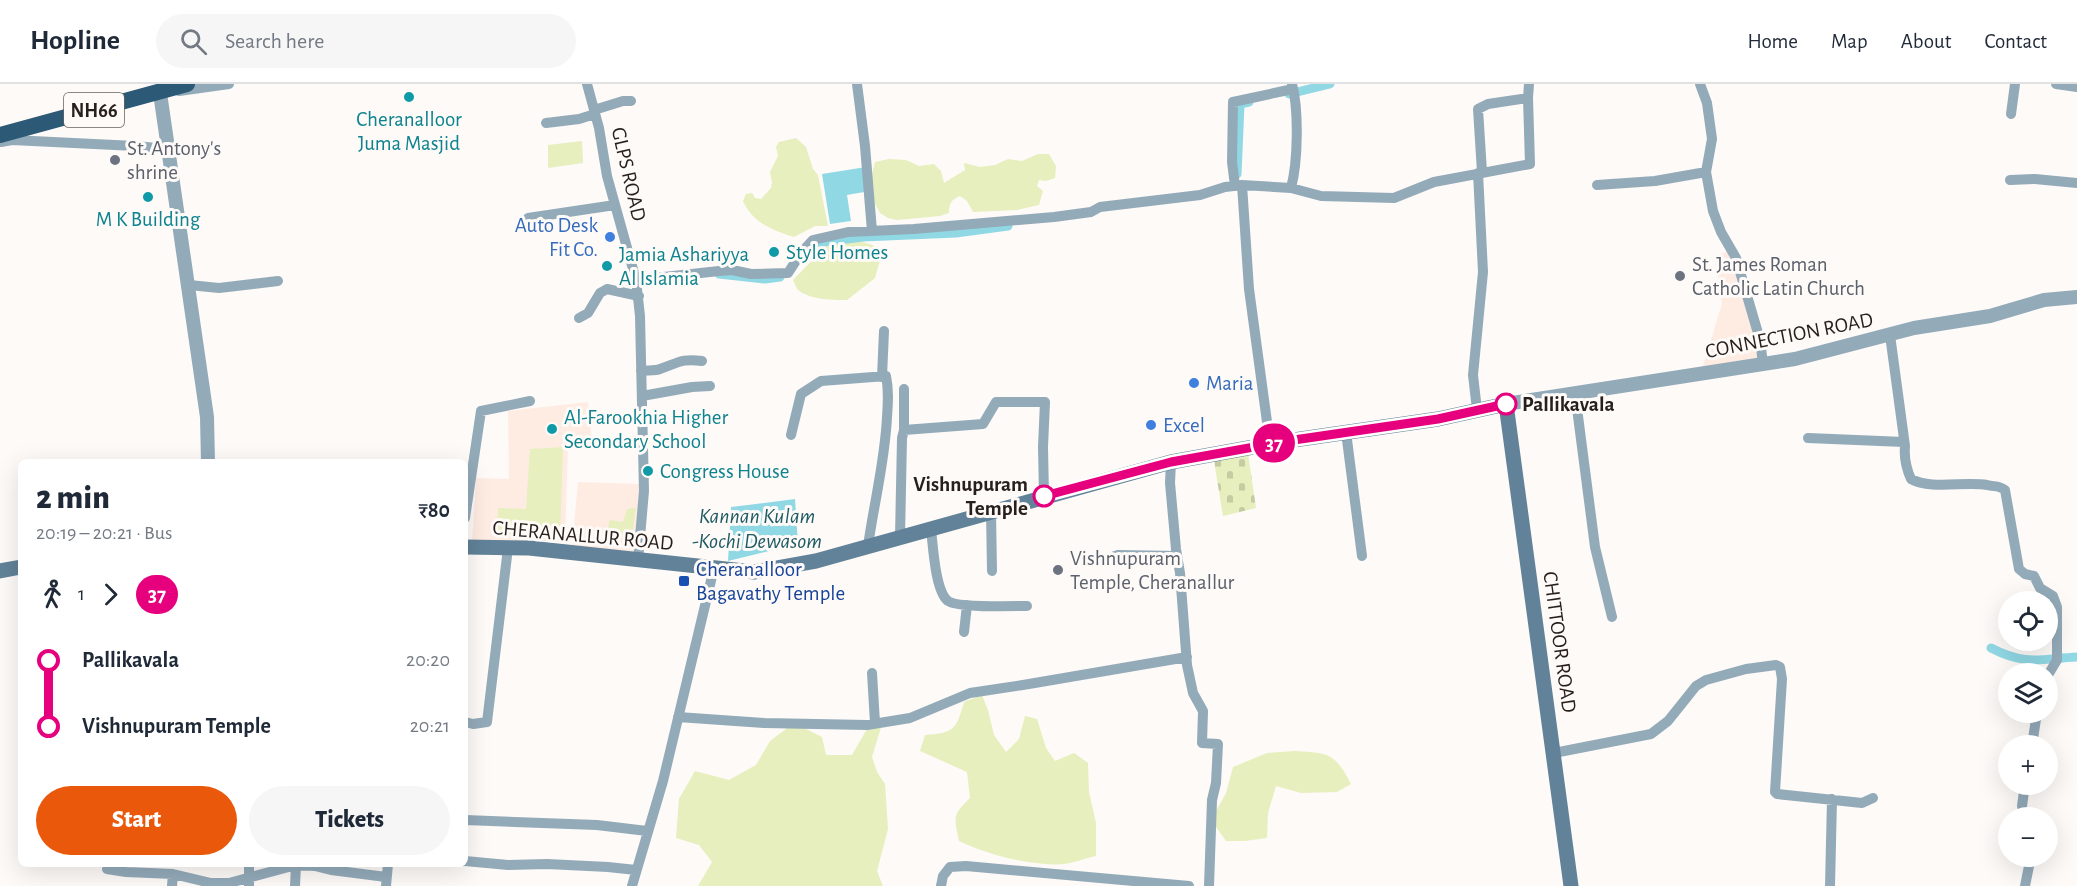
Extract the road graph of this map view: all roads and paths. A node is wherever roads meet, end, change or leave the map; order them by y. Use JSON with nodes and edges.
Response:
{"nodes":[{"id":1,"x":187,"y":84,"type":"edge"},
{"id":2,"x":229,"y":84,"type":"edge"},
{"id":3,"x":587,"y":84,"type":"edge"},
{"id":4,"x":857,"y":84,"type":"edge"},
{"id":5,"x":1528,"y":84,"type":"edge"},
{"id":6,"x":1700,"y":84,"type":"edge"},
{"id":7,"x":2015,"y":84,"type":"edge"},
{"id":8,"x":2056,"y":84,"type":"edge"},
{"id":9,"x":2077,"y":87,"type":"edge"},
{"id":10,"x":159,"y":88,"type":"edge"},
{"id":11,"x":1293,"y":90,"type":"edge"},
{"id":12,"x":1528,"y":98,"type":"junction"},
{"id":13,"x":631,"y":101,"type":"dead end"},
{"id":14,"x":595,"y":112,"type":"junction"},
{"id":15,"x":2011,"y":114,"type":"dead end"},
{"id":16,"x":546,"y":123,"type":"dead end"},
{"id":17,"x":0,"y":135,"type":"edge"},
{"id":18,"x":0,"y":142,"type":"edge"},
{"id":19,"x":168,"y":149,"type":"junction"},
{"id":20,"x":1706,"y":172,"type":"junction"},
{"id":21,"x":1480,"y":173,"type":"junction"},
{"id":22,"x":2010,"y":180,"type":"dead end"},
{"id":23,"x":2077,"y":183,"type":"edge"},
{"id":24,"x":1597,"y":185,"type":"dead end"},
{"id":25,"x":1238,"y":186,"type":"junction"},
{"id":26,"x":1291,"y":188,"type":"junction"},
{"id":27,"x":615,"y":206,"type":"junction"},
{"id":28,"x":528,"y":218,"type":"dead end"},
{"id":29,"x":872,"y":231,"type":"junction"},
{"id":30,"x":278,"y":281,"type":"dead end"},
{"id":31,"x":189,"y":285,"type":"junction"},
{"id":32,"x":637,"y":286,"type":"junction"},
{"id":33,"x":2077,"y":297,"type":"edge"},
{"id":34,"x":579,"y":318,"type":"dead end"},
{"id":35,"x":884,"y":331,"type":"dead end"},
{"id":36,"x":1890,"y":335,"type":"junction"},
{"id":37,"x":702,"y":361,"type":"dead end"},
{"id":38,"x":1763,"y":364,"type":"junction"},
{"id":39,"x":641,"y":371,"type":"junction"},
{"id":40,"x":882,"y":377,"type":"junction"},
{"id":41,"x":710,"y":386,"type":"dead end"},
{"id":42,"x":904,"y":389,"type":"dead end"},
{"id":43,"x":1575,"y":393,"type":"junction"},
{"id":44,"x":642,"y":396,"type":"junction"},
{"id":45,"x":530,"y":400,"type":"dead end"},
{"id":46,"x":1506,"y":404,"type":"junction"},
{"id":47,"x":1476,"y":410,"type":"junction"},
{"id":48,"x":904,"y":430,"type":"junction"},
{"id":49,"x":1346,"y":432,"type":"junction"},
{"id":50,"x":791,"y":435,"type":"dead end"},
{"id":51,"x":1808,"y":438,"type":"dead end"},
{"id":52,"x":1904,"y":441,"type":"junction"},
{"id":53,"x":1270,"y":444,"type":"junction"},
{"id":54,"x":208,"y":459,"type":"edge"},
{"id":55,"x":1171,"y":462,"type":"junction"},
{"id":56,"x":1044,"y":496,"type":"junction"},
{"id":57,"x":468,"y":498,"type":"edge"},
{"id":58,"x":991,"y":512,"type":"junction"},
{"id":59,"x":931,"y":529,"type":"junction"},
{"id":60,"x":900,"y":537,"type":"junction"},
{"id":61,"x":868,"y":546,"type":"junction"},
{"id":62,"x":468,"y":547,"type":"edge"},
{"id":63,"x":508,"y":548,"type":"junction"},
{"id":64,"x":1177,"y":556,"type":"junction"},
{"id":65,"x":1362,"y":556,"type":"dead end"},
{"id":66,"x":638,"y":560,"type":"junction"},
{"id":67,"x":1103,"y":560,"type":"dead end"},
{"id":68,"x":18,"y":568,"type":"edge"},
{"id":69,"x":714,"y":568,"type":"junction"},
{"id":70,"x":0,"y":571,"type":"edge"},
{"id":71,"x":992,"y":571,"type":"dead end"},
{"id":72,"x":967,"y":604,"type":"junction"},
{"id":73,"x":1028,"y":606,"type":"dead end"},
{"id":74,"x":1612,"y":616,"type":"dead end"},
{"id":75,"x":964,"y":632,"type":"dead end"},
{"id":76,"x":1187,"y":657,"type":"junction"},
{"id":77,"x":2054,"y":663,"type":"edge"},
{"id":78,"x":872,"y":674,"type":"dead end"},
{"id":79,"x":678,"y":717,"type":"junction"},
{"id":80,"x":468,"y":723,"type":"edge"},
{"id":81,"x":875,"y":723,"type":"junction"},
{"id":82,"x":1554,"y":753,"type":"junction"},
{"id":83,"x":1873,"y":798,"type":"dead end"},
{"id":84,"x":1832,"y":799,"type":"junction"},
{"id":85,"x":468,"y":820,"type":"edge"},
{"id":86,"x":647,"y":831,"type":"junction"},
{"id":87,"x":468,"y":861,"type":"edge"},
{"id":88,"x":290,"y":867,"type":"edge"},
{"id":89,"x":296,"y":867,"type":"edge"},
{"id":90,"x":319,"y":867,"type":"edge"},
{"id":91,"x":388,"y":867,"type":"edge"},
{"id":92,"x":2029,"y":867,"type":"edge"},
{"id":93,"x":107,"y":869,"type":"dead end"},
{"id":94,"x":636,"y":870,"type":"junction"},
{"id":95,"x":173,"y":874,"type":"junction"},
{"id":96,"x":249,"y":882,"type":"edge"},
{"id":97,"x":386,"y":882,"type":"edge"},
{"id":98,"x":172,"y":886,"type":"edge"},
{"id":99,"x":295,"y":886,"type":"edge"},
{"id":100,"x":632,"y":886,"type":"edge"},
{"id":101,"x":941,"y":886,"type":"edge"},
{"id":102,"x":1189,"y":886,"type":"edge"},
{"id":103,"x":1209,"y":886,"type":"edge"},
{"id":104,"x":1571,"y":886,"type":"edge"},
{"id":105,"x":1830,"y":886,"type":"edge"},
{"id":106,"x":2025,"y":886,"type":"edge"}],
"edges":[{"from":1,"to":10,"type":"highway","number":"NH66"},
{"from":2,"to":10,"type":"street"},
{"from":3,"to":14,"type":"street","name":"GLPS ROAD"},
{"from":4,"to":29,"type":"street"},
{"from":5,"to":12,"type":"street"},
{"from":6,"to":20,"type":"street"},
{"from":7,"to":15,"type":"street"},
{"from":8,"to":9,"type":"street"},
{"from":10,"to":17,"type":"highway","number":"NH66"},
{"from":10,"to":19,"type":"street"},
{"from":11,"to":25,"type":"street"},
{"from":11,"to":26,"type":"street"},
{"from":12,"to":21,"type":"street"},
{"from":12,"to":21,"type":"street"},
{"from":13,"to":14,"type":"street"},
{"from":14,"to":16,"type":"street"},
{"from":14,"to":27,"type":"street","name":"GLPS ROAD"},
{"from":18,"to":19,"type":"street"},
{"from":19,"to":31,"type":"street"},
{"from":20,"to":24,"type":"street"},
{"from":20,"to":38,"type":"street"},
{"from":21,"to":26,"type":"street"},
{"from":21,"to":47,"type":"street"},
{"from":22,"to":23,"type":"street"},
{"from":25,"to":26,"type":"street"},
{"from":25,"to":29,"type":"street"},
{"from":25,"to":53,"type":"street"},
{"from":27,"to":28,"type":"street"},
{"from":27,"to":32,"type":"street","name":"GLPS ROAD"},
{"from":29,"to":32,"type":"street"},
{"from":30,"to":31,"type":"street"},
{"from":31,"to":54,"type":"street"},
{"from":32,"to":34,"type":"street"},
{"from":32,"to":39,"type":"street","name":"GLPS ROAD"},
{"from":33,"to":36,"type":"street","name":"CONNECTION ROAD"},
{"from":35,"to":40,"type":"street"},
{"from":36,"to":38,"type":"street","name":"CONNECTION ROAD"},
{"from":36,"to":52,"type":"street"},
{"from":37,"to":39,"type":"street"},
{"from":38,"to":43,"type":"street","name":"CONNECTION ROAD"},
{"from":39,"to":44,"type":"street","name":"GLPS ROAD"},
{"from":40,"to":50,"type":"street"},
{"from":40,"to":61,"type":"street"},
{"from":41,"to":44,"type":"street"},
{"from":42,"to":48,"type":"street"},
{"from":43,"to":46,"type":"street","name":"CONNECTION ROAD"},
{"from":43,"to":74,"type":"street"},
{"from":44,"to":66,"type":"street","name":"GLPS ROAD"},
{"from":45,"to":57,"type":"street"},
{"from":46,"to":47,"type":"main road","name":"CHERANALLUR ROAD"},
{"from":46,"to":82,"type":"main road","name":"CHITTOOR ROAD"},
{"from":47,"to":49,"type":"main road","name":"CHERANALLUR ROAD"},
{"from":48,"to":56,"type":"street"},
{"from":48,"to":60,"type":"street"},
{"from":49,"to":53,"type":"main road","name":"CHERANALLUR ROAD"},
{"from":49,"to":65,"type":"street"},
{"from":51,"to":52,"type":"street"},
{"from":52,"to":77,"type":"street"},
{"from":53,"to":55,"type":"main road","name":"CHERANALLUR ROAD"},
{"from":55,"to":56,"type":"main road","name":"CHERANALLUR ROAD"},
{"from":55,"to":64,"type":"street"},
{"from":56,"to":58,"type":"main road","name":"CHERANALLUR ROAD"},
{"from":58,"to":59,"type":"main road","name":"CHERANALLUR ROAD"},
{"from":58,"to":71,"type":"street"},
{"from":59,"to":60,"type":"main road","name":"CHERANALLUR ROAD"},
{"from":59,"to":72,"type":"street"},
{"from":60,"to":61,"type":"main road","name":"CHERANALLUR ROAD"},
{"from":61,"to":69,"type":"main road","name":"CHERANALLUR ROAD"},
{"from":62,"to":63,"type":"main road","name":"CHERANALLUR ROAD"},
{"from":63,"to":66,"type":"main road","name":"CHERANALLUR ROAD"},
{"from":63,"to":80,"type":"street"},
{"from":64,"to":67,"type":"street"},
{"from":64,"to":76,"type":"street"},
{"from":66,"to":69,"type":"main road","name":"CHERANALLUR ROAD"},
{"from":68,"to":70,"type":"main road"},
{"from":69,"to":79,"type":"street"},
{"from":72,"to":73,"type":"street"},
{"from":72,"to":75,"type":"street"},
{"from":76,"to":81,"type":"street"},
{"from":76,"to":103,"type":"street"},
{"from":78,"to":81,"type":"street"},
{"from":79,"to":81,"type":"street"},
{"from":79,"to":86,"type":"street"},
{"from":82,"to":84,"type":"street"},
{"from":82,"to":104,"type":"main road","name":"CHITTOOR ROAD"},
{"from":83,"to":84,"type":"street"},
{"from":84,"to":105,"type":"street"},
{"from":85,"to":86,"type":"street"},
{"from":86,"to":94,"type":"street"},
{"from":87,"to":94,"type":"street"},
{"from":88,"to":96,"type":"street"},
{"from":89,"to":99,"type":"street"},
{"from":90,"to":97,"type":"street"},
{"from":91,"to":97,"type":"street"},
{"from":92,"to":106,"type":"street"},
{"from":93,"to":95,"type":"street"},
{"from":94,"to":100,"type":"street"},
{"from":95,"to":96,"type":"street"},
{"from":95,"to":98,"type":"street"},
{"from":101,"to":102,"type":"street"}]}
